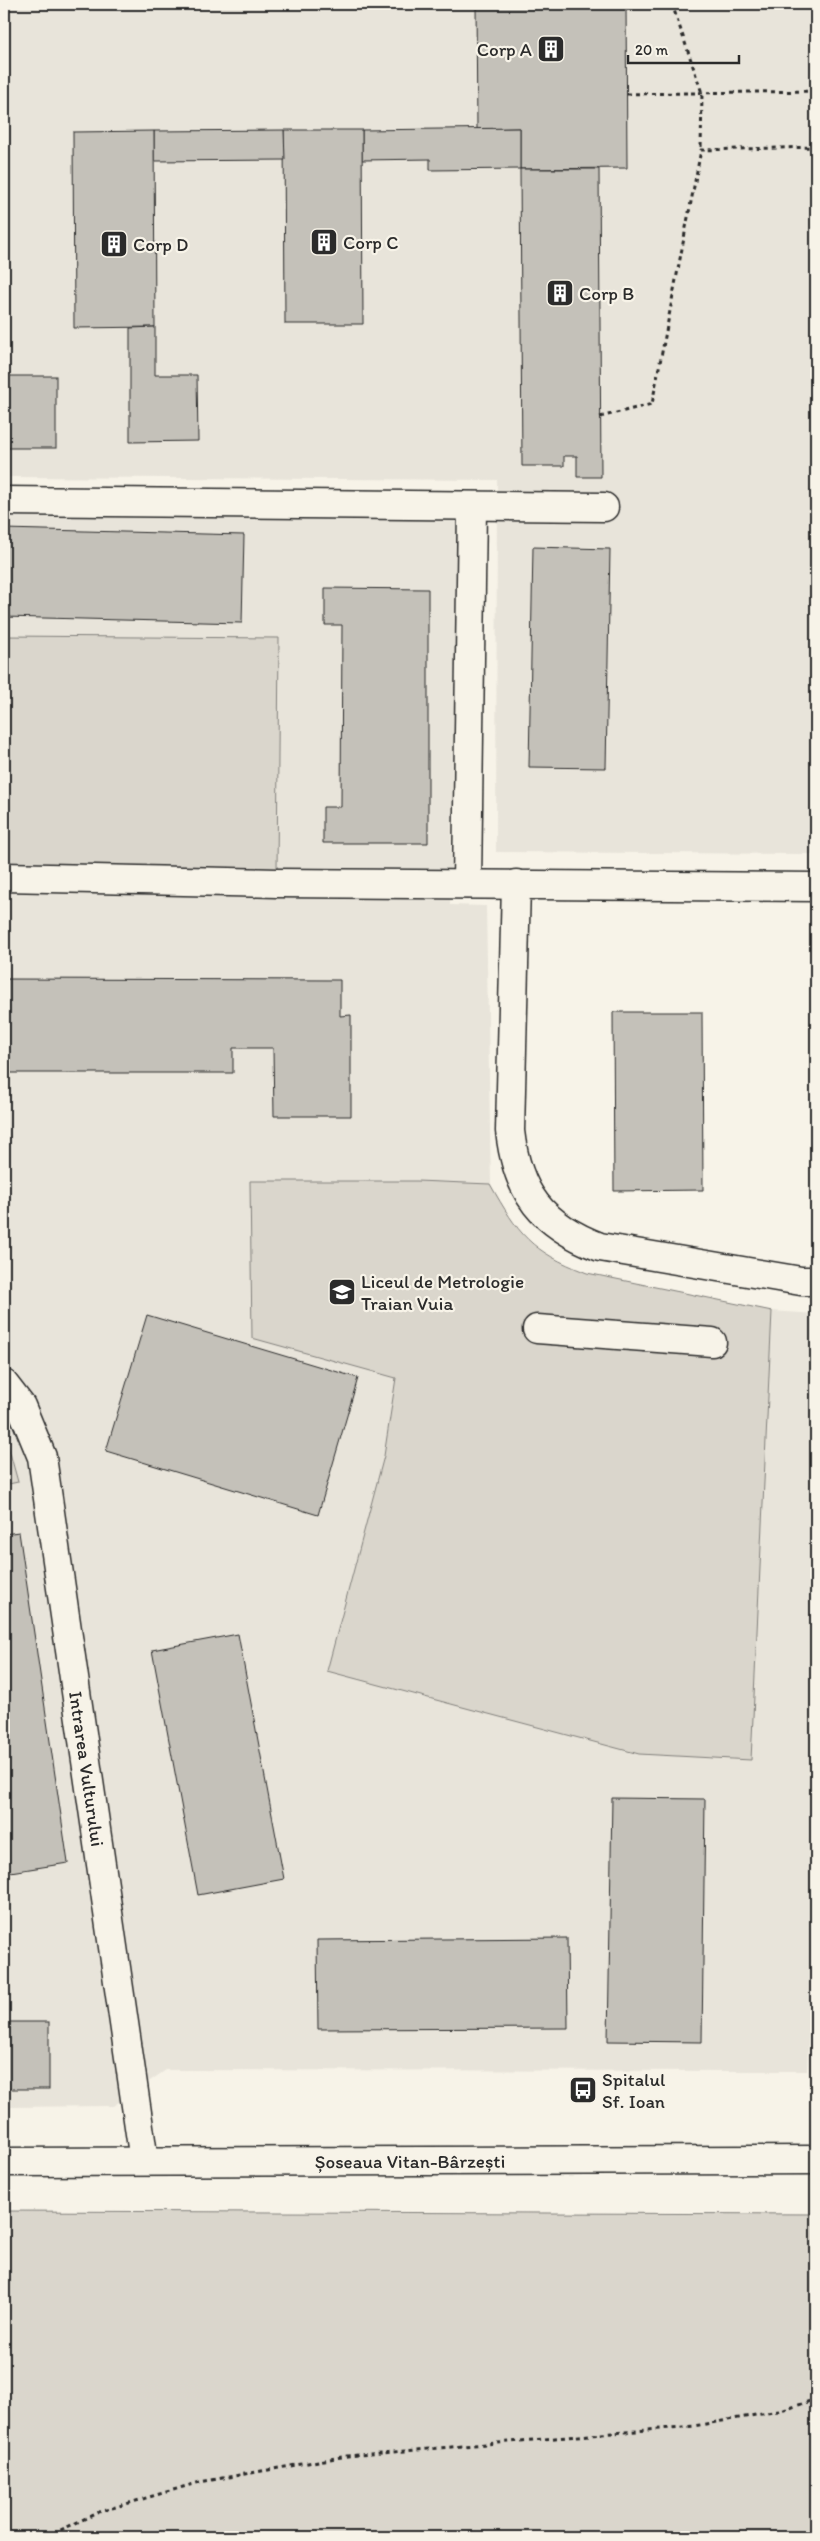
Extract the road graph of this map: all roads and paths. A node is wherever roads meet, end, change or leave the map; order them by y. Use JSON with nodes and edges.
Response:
{"nodes":[{"id":1,"x":672,"y":4,"type":"edge"},
{"id":2,"x":816,"y":91,"type":"edge"},
{"id":3,"x":702,"y":92,"type":"junction"},
{"id":4,"x":627,"y":94,"type":"dead end"},
{"id":5,"x":816,"y":147,"type":"edge"},
{"id":6,"x":701,"y":150,"type":"junction"},
{"id":7,"x":600,"y":417,"type":"dead end"},
{"id":8,"x":4,"y":501,"type":"edge"},
{"id":9,"x":472,"y":507,"type":"junction"},
{"id":10,"x":604,"y":507,"type":"dead end"},
{"id":11,"x":4,"y":877,"type":"edge"},
{"id":12,"x":467,"y":884,"type":"junction"},
{"id":13,"x":516,"y":884,"type":"junction"},
{"id":14,"x":816,"y":888,"type":"edge"},
{"id":15,"x":816,"y":1281,"type":"edge"},
{"id":16,"x":537,"y":1329,"type":"dead end"},
{"id":17,"x":712,"y":1342,"type":"dead end"},
{"id":18,"x":4,"y":1384,"type":"edge"},
{"id":19,"x":816,"y":2160,"type":"edge"},
{"id":20,"x":4,"y":2162,"type":"edge"},
{"id":21,"x":144,"y":2162,"type":"junction"},
{"id":22,"x":816,"y":2399,"type":"edge"},
{"id":23,"x":46,"y":2537,"type":"edge"}],
"edges":[{"from":1,"to":3,"type":"path"},
{"from":2,"to":3,"type":"path"},
{"from":3,"to":4,"type":"path"},
{"from":3,"to":6,"type":"path"},
{"from":5,"to":6,"type":"path"},
{"from":6,"to":7,"type":"path"},
{"from":8,"to":9,"type":"main road"},
{"from":9,"to":10,"type":"main road"},
{"from":9,"to":12,"type":"main road"},
{"from":11,"to":12,"type":"main road"},
{"from":12,"to":13,"type":"main road"},
{"from":13,"to":14,"type":"main road"},
{"from":13,"to":15,"type":"main road"},
{"from":16,"to":17,"type":"main road"},
{"from":18,"to":21,"type":"main road","name":"Intrarea Vulturului"},
{"from":19,"to":21,"type":"main road","name":"Șoseaua Vitan-Bârzești"},
{"from":20,"to":21,"type":"main road","name":"Șoseaua Vitan-Bârzești"},
{"from":22,"to":23,"type":"path"}]}
